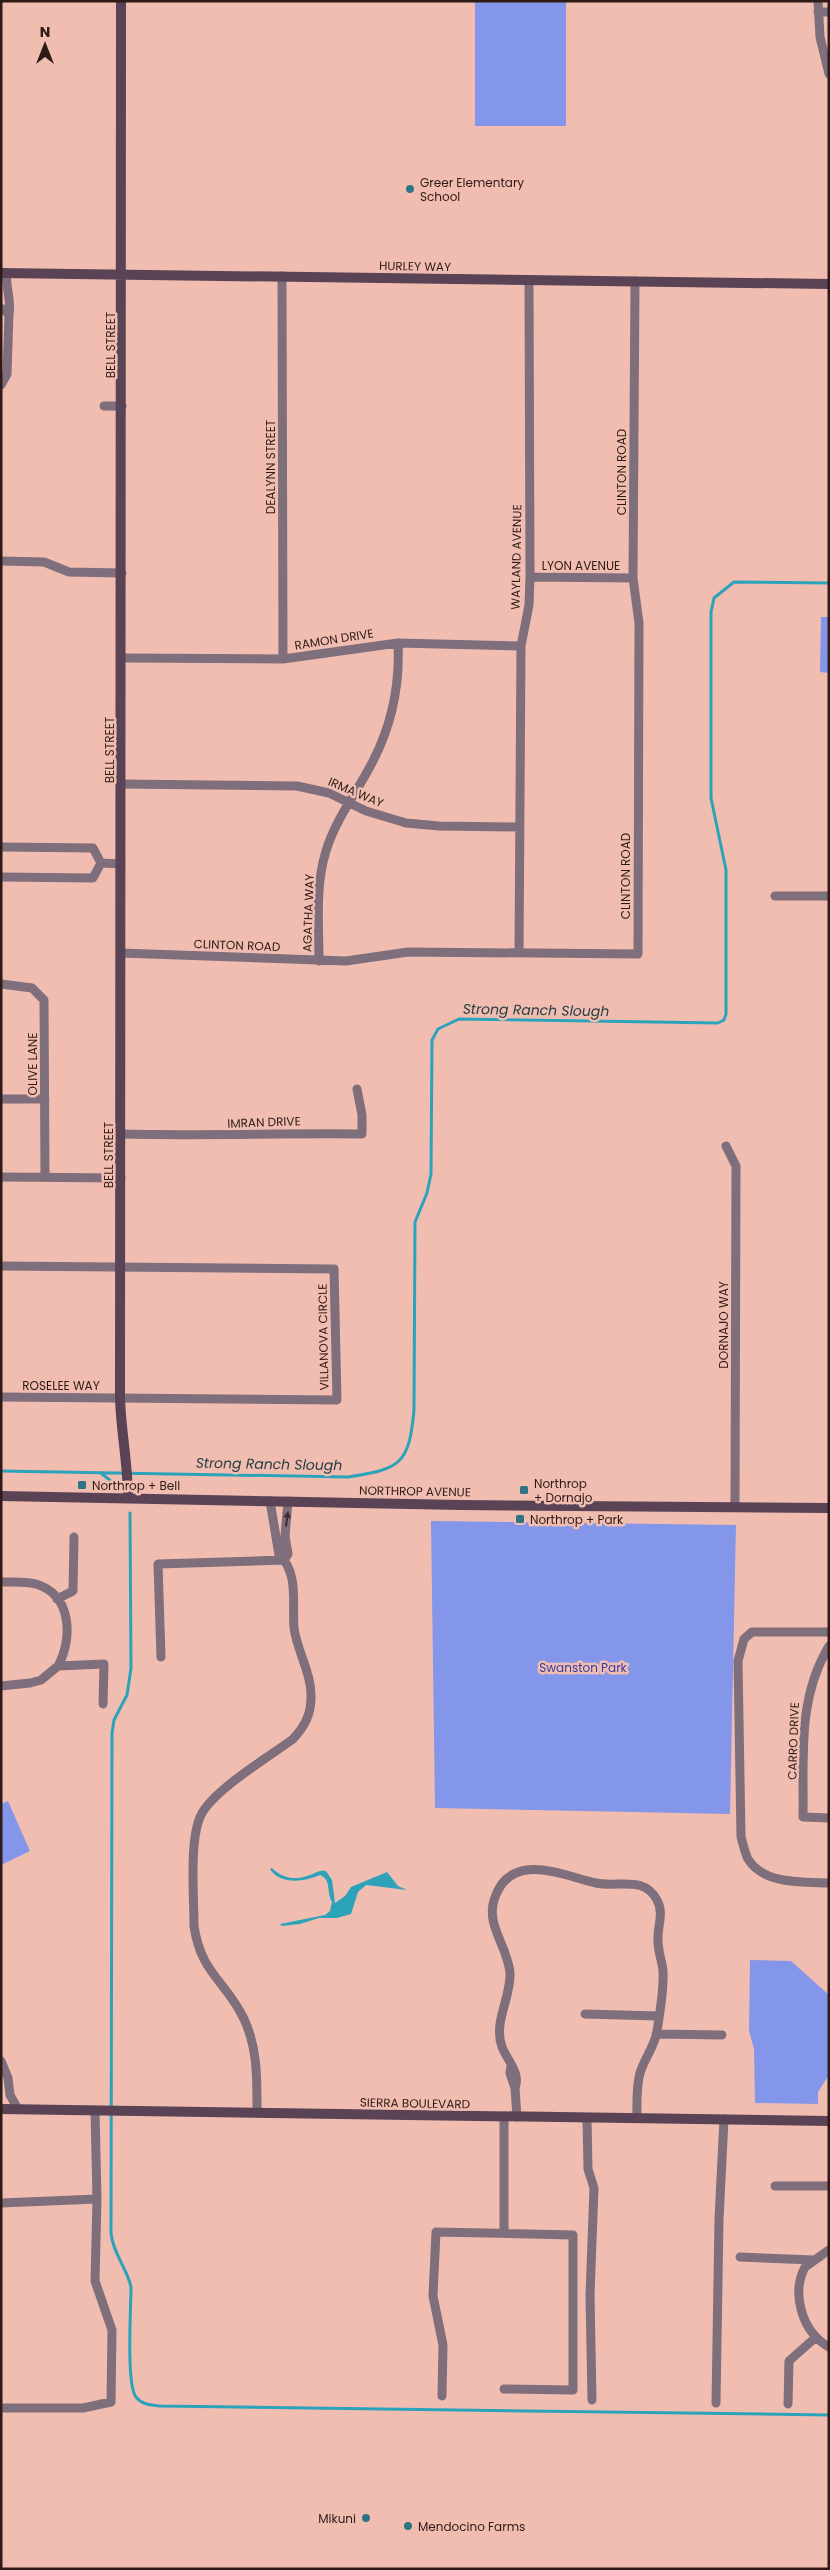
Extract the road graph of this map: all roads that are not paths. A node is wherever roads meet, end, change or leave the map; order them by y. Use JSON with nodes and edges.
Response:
{"nodes":[{"id":1,"x":121,"y":1,"type":"edge"},
{"id":2,"x":818,"y":1,"type":"edge"},
{"id":3,"x":818,"y":12,"type":"junction"},
{"id":4,"x":829,"y":12,"type":"edge"},
{"id":5,"x":829,"y":74,"type":"edge"},
{"id":6,"x":4,"y":274,"type":"edge"},
{"id":7,"x":122,"y":274,"type":"junction"},
{"id":8,"x":282,"y":276,"type":"junction"},
{"id":9,"x":529,"y":280,"type":"junction"},
{"id":10,"x":635,"y":281,"type":"junction"},
{"id":11,"x":829,"y":284,"type":"edge"},
{"id":12,"x":5,"y":311,"type":"edge"},
{"id":13,"x":1,"y":385,"type":"edge"},
{"id":14,"x":104,"y":406,"type":"dead end"},
{"id":15,"x":122,"y":406,"type":"junction"},
{"id":16,"x":1,"y":561,"type":"edge"},
{"id":17,"x":122,"y":573,"type":"junction"},
{"id":18,"x":530,"y":577,"type":"junction"},
{"id":19,"x":633,"y":578,"type":"junction"},
{"id":20,"x":398,"y":643,"type":"junction"},
{"id":21,"x":521,"y":646,"type":"junction"},
{"id":22,"x":122,"y":658,"type":"junction"},
{"id":23,"x":283,"y":659,"type":"junction"},
{"id":24,"x":121,"y":784,"type":"junction"},
{"id":25,"x":349,"y":803,"type":"junction"},
{"id":26,"x":520,"y":828,"type":"junction"},
{"id":27,"x":1,"y":847,"type":"edge"},
{"id":28,"x":102,"y":863,"type":"junction"},
{"id":29,"x":121,"y":864,"type":"junction"},
{"id":30,"x":1,"y":877,"type":"edge"},
{"id":31,"x":775,"y":896,"type":"dead end"},
{"id":32,"x":829,"y":896,"type":"edge"},
{"id":33,"x":121,"y":953,"type":"junction"},
{"id":34,"x":519,"y":953,"type":"junction"},
{"id":35,"x":319,"y":960,"type":"junction"},
{"id":36,"x":1,"y":984,"type":"edge"},
{"id":37,"x":357,"y":1089,"type":"dead end"},
{"id":38,"x":1,"y":1099,"type":"edge"},
{"id":39,"x":45,"y":1100,"type":"junction"},
{"id":40,"x":121,"y":1134,"type":"junction"},
{"id":41,"x":726,"y":1146,"type":"dead end"},
{"id":42,"x":1,"y":1176,"type":"edge"},
{"id":43,"x":45,"y":1176,"type":"junction"},
{"id":44,"x":121,"y":1178,"type":"junction"},
{"id":45,"x":1,"y":1266,"type":"edge"},
{"id":46,"x":121,"y":1267,"type":"junction"},
{"id":47,"x":1,"y":1397,"type":"edge"},
{"id":48,"x":120,"y":1398,"type":"junction"},
{"id":49,"x":1,"y":1496,"type":"edge"},
{"id":50,"x":128,"y":1498,"type":"junction"},
{"id":51,"x":270,"y":1501,"type":"junction"},
{"id":52,"x":288,"y":1501,"type":"junction"},
{"id":53,"x":735,"y":1507,"type":"junction"},
{"id":54,"x":829,"y":1508,"type":"edge"},
{"id":55,"x":280,"y":1536,"type":"junction"},
{"id":56,"x":74,"y":1537,"type":"dead end"},
{"id":57,"x":284,"y":1560,"type":"junction"},
{"id":58,"x":1,"y":1582,"type":"edge"},
{"id":59,"x":58,"y":1599,"type":"junction"},
{"id":60,"x":829,"y":1632,"type":"edge"},
{"id":61,"x":829,"y":1646,"type":"edge"},
{"id":62,"x":161,"y":1657,"type":"dead end"},
{"id":63,"x":58,"y":1666,"type":"junction"},
{"id":64,"x":1,"y":1686,"type":"edge"},
{"id":65,"x":104,"y":1704,"type":"dead end"},
{"id":66,"x":829,"y":1818,"type":"edge"},
{"id":67,"x":829,"y":1883,"type":"edge"},
{"id":68,"x":585,"y":2014,"type":"dead end"},
{"id":69,"x":658,"y":2016,"type":"junction"},
{"id":70,"x":656,"y":2034,"type":"junction"},
{"id":71,"x":722,"y":2035,"type":"dead end"},
{"id":72,"x":1,"y":2061,"type":"edge"},
{"id":73,"x":1,"y":2109,"type":"edge"},
{"id":74,"x":18,"y":2110,"type":"junction"},
{"id":75,"x":100,"y":2111,"type":"junction"},
{"id":76,"x":257,"y":2113,"type":"junction"},
{"id":77,"x":504,"y":2116,"type":"junction"},
{"id":78,"x":517,"y":2117,"type":"junction"},
{"id":79,"x":587,"y":2118,"type":"junction"},
{"id":80,"x":637,"y":2118,"type":"junction"},
{"id":81,"x":724,"y":2119,"type":"junction"},
{"id":82,"x":829,"y":2121,"type":"edge"},
{"id":83,"x":775,"y":2186,"type":"dead end"},
{"id":84,"x":829,"y":2186,"type":"edge"},
{"id":85,"x":97,"y":2200,"type":"junction"},
{"id":86,"x":1,"y":2203,"type":"edge"},
{"id":87,"x":504,"y":2233,"type":"junction"},
{"id":88,"x":829,"y":2250,"type":"edge"},
{"id":89,"x":740,"y":2257,"type":"dead end"},
{"id":90,"x":814,"y":2260,"type":"junction"},
{"id":91,"x":816,"y":2337,"type":"junction"},
{"id":92,"x":829,"y":2347,"type":"edge"},
{"id":93,"x":504,"y":2389,"type":"dead end"},
{"id":94,"x":442,"y":2396,"type":"dead end"},
{"id":95,"x":592,"y":2400,"type":"dead end"},
{"id":96,"x":716,"y":2403,"type":"dead end"},
{"id":97,"x":788,"y":2404,"type":"dead end"},
{"id":98,"x":1,"y":2408,"type":"edge"}],
"edges":[{"from":1,"to":7,"type":"street","name":"BELL STREET"},
{"from":2,"to":3,"type":"street"},
{"from":3,"to":4,"type":"street"},
{"from":3,"to":5,"type":"street"},
{"from":6,"to":7,"type":"street","name":"HURLEY WAY"},
{"from":6,"to":12,"type":"street"},
{"from":7,"to":8,"type":"street","name":"HURLEY WAY"},
{"from":7,"to":15,"type":"street","name":"BELL STREET"},
{"from":8,"to":9,"type":"street","name":"HURLEY WAY"},
{"from":8,"to":23,"type":"street","name":"DEALYNN STREET"},
{"from":9,"to":10,"type":"street","name":"HURLEY WAY"},
{"from":9,"to":18,"type":"street","name":"WAYLAND AVENUE"},
{"from":10,"to":11,"type":"street","name":"HURLEY WAY"},
{"from":10,"to":19,"type":"street","name":"CLINTON ROAD"},
{"from":12,"to":13,"type":"street"},
{"from":14,"to":15,"type":"street"},
{"from":15,"to":17,"type":"street","name":"BELL STREET"},
{"from":16,"to":17,"type":"street"},
{"from":17,"to":22,"type":"street","name":"BELL STREET"},
{"from":18,"to":19,"type":"street","name":"LYON AVENUE"},
{"from":18,"to":21,"type":"street","name":"WAYLAND AVENUE"},
{"from":19,"to":34,"type":"street","name":"CLINTON ROAD"},
{"from":20,"to":21,"type":"street","name":"RAMON DRIVE"},
{"from":20,"to":23,"type":"street","name":"RAMON DRIVE"},
{"from":20,"to":25,"type":"street","name":"AGATHA WAY"},
{"from":21,"to":26,"type":"street","name":"WAYLAND AVENUE"},
{"from":22,"to":23,"type":"street","name":"RAMON DRIVE"},
{"from":22,"to":24,"type":"street","name":"BELL STREET"},
{"from":24,"to":25,"type":"street","name":"IRMA WAY"},
{"from":24,"to":29,"type":"street","name":"BELL STREET"},
{"from":25,"to":26,"type":"street","name":"IRMA WAY"},
{"from":25,"to":35,"type":"street","name":"AGATHA WAY"},
{"from":26,"to":34,"type":"street","name":"WAYLAND AVENUE"},
{"from":27,"to":28,"type":"street"},
{"from":28,"to":29,"type":"street"},
{"from":28,"to":30,"type":"street"},
{"from":29,"to":33,"type":"street","name":"BELL STREET"},
{"from":31,"to":32,"type":"street"},
{"from":33,"to":35,"type":"street","name":"CLINTON ROAD"},
{"from":33,"to":40,"type":"street","name":"BELL STREET"},
{"from":34,"to":35,"type":"street","name":"CLINTON ROAD"},
{"from":36,"to":39,"type":"street","name":"OLIVE LANE"},
{"from":37,"to":40,"type":"street","name":"IMRAN DRIVE"},
{"from":38,"to":39,"type":"street"},
{"from":39,"to":43,"type":"street","name":"OLIVE LANE"},
{"from":40,"to":44,"type":"street","name":"BELL STREET"},
{"from":41,"to":53,"type":"street","name":"DORNAJO WAY"},
{"from":42,"to":43,"type":"street"},
{"from":43,"to":44,"type":"street"},
{"from":44,"to":46,"type":"street","name":"BELL STREET"},
{"from":45,"to":46,"type":"street"},
{"from":46,"to":48,"type":"street","name":"BELL STREET"},
{"from":46,"to":48,"type":"street","name":"VILLANOVA CIRCLE"},
{"from":47,"to":48,"type":"street","name":"ROSELEE WAY"},
{"from":48,"to":50,"type":"street","name":"BELL STREET"},
{"from":49,"to":50,"type":"street","name":"NORTHROP AVENUE"},
{"from":50,"to":51,"type":"street","name":"NORTHROP AVENUE"},
{"from":51,"to":52,"type":"street","name":"NORTHROP AVENUE"},
{"from":51,"to":55,"type":"street"},
{"from":52,"to":53,"type":"street","name":"NORTHROP AVENUE"},
{"from":55,"to":52,"type":"street","one_way":true},
{"from":53,"to":54,"type":"street","name":"NORTHROP AVENUE"},
{"from":55,"to":57,"type":"street"},
{"from":56,"to":59,"type":"street"},
{"from":57,"to":62,"type":"street"},
{"from":57,"to":76,"type":"street"},
{"from":58,"to":59,"type":"street"},
{"from":59,"to":63,"type":"street"},
{"from":60,"to":67,"type":"street"},
{"from":61,"to":66,"type":"street","name":"CARRO DRIVE"},
{"from":63,"to":64,"type":"street"},
{"from":63,"to":65,"type":"street"},
{"from":68,"to":69,"type":"street"},
{"from":69,"to":70,"type":"street"},
{"from":69,"to":78,"type":"street"},
{"from":70,"to":71,"type":"street"},
{"from":70,"to":80,"type":"street"},
{"from":72,"to":74,"type":"street"},
{"from":73,"to":74,"type":"street","name":"SIERRA BOULEVARD"},
{"from":74,"to":75,"type":"street","name":"SIERRA BOULEVARD"},
{"from":75,"to":76,"type":"street","name":"SIERRA BOULEVARD"},
{"from":75,"to":85,"type":"street"},
{"from":76,"to":77,"type":"street","name":"SIERRA BOULEVARD"},
{"from":77,"to":78,"type":"street","name":"SIERRA BOULEVARD"},
{"from":77,"to":87,"type":"street"},
{"from":78,"to":79,"type":"street","name":"SIERRA BOULEVARD"},
{"from":79,"to":80,"type":"street","name":"SIERRA BOULEVARD"},
{"from":79,"to":95,"type":"street"},
{"from":80,"to":81,"type":"street","name":"SIERRA BOULEVARD"},
{"from":81,"to":82,"type":"street","name":"SIERRA BOULEVARD"},
{"from":81,"to":96,"type":"street"},
{"from":83,"to":84,"type":"street"},
{"from":85,"to":86,"type":"street"},
{"from":85,"to":98,"type":"street"},
{"from":87,"to":93,"type":"street"},
{"from":87,"to":94,"type":"street"},
{"from":88,"to":90,"type":"street"},
{"from":89,"to":90,"type":"street"},
{"from":90,"to":91,"type":"street"},
{"from":91,"to":92,"type":"street"},
{"from":91,"to":97,"type":"street"}]}
